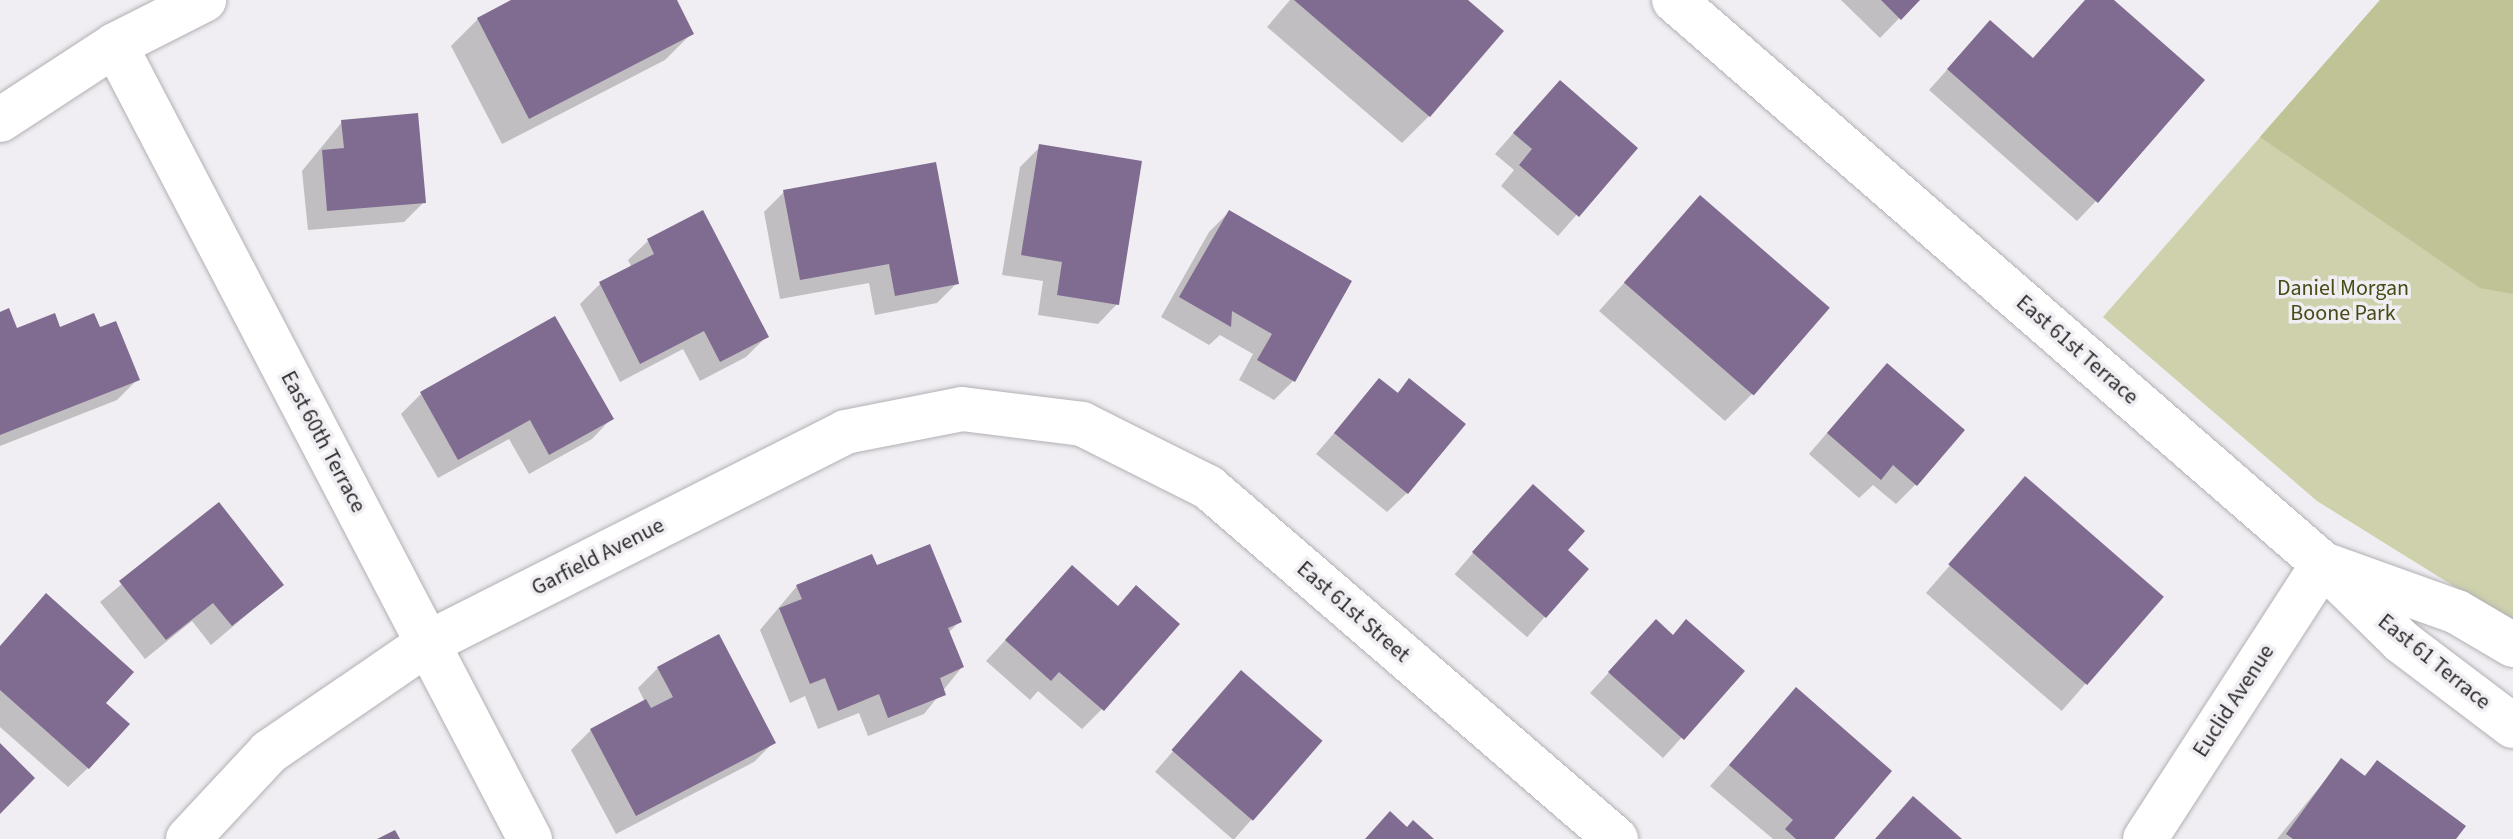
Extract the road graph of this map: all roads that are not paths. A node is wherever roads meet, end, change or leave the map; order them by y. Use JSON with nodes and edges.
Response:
{"nodes":[{"id":1,"x":204,"y":0,"type":"edge"},
{"id":2,"x":1674,"y":0,"type":"edge"},
{"id":3,"x":115,"y":45,"type":"junction"},
{"id":4,"x":0,"y":120,"type":"edge"},
{"id":5,"x":1066,"y":422,"type":"joint"},
{"id":6,"x":2323,"y":564,"type":"junction"},
{"id":7,"x":428,"y":643,"type":"junction"},
{"id":8,"x":2513,"y":645,"type":"edge"},
{"id":9,"x":2513,"y":726,"type":"edge"},
{"id":10,"x":188,"y":839,"type":"edge"},
{"id":11,"x":530,"y":839,"type":"edge"},
{"id":12,"x":1616,"y":839,"type":"edge"},
{"id":13,"x":2145,"y":839,"type":"edge"}],
"edges":[{"from":1,"to":3,"type":"street"},
{"from":2,"to":6,"type":"street","name":"East 61st Terrace"},
{"from":3,"to":4,"type":"street"},
{"from":3,"to":7,"type":"street","name":"East 60th Terrace"},
{"from":5,"to":7,"type":"street","name":"Garfield Avenue"},
{"from":5,"to":12,"type":"street","name":"East 61st Street"},
{"from":6,"to":8,"type":"street","name":"East 61st Terrace"},
{"from":6,"to":9,"type":"street","name":"East 61 Terrace"},
{"from":6,"to":13,"type":"street","name":"Euclid Avenue"},
{"from":7,"to":10,"type":"street","name":"Garfield Avenue"},
{"from":7,"to":11,"type":"street","name":"East 60th Terrace"}]}
